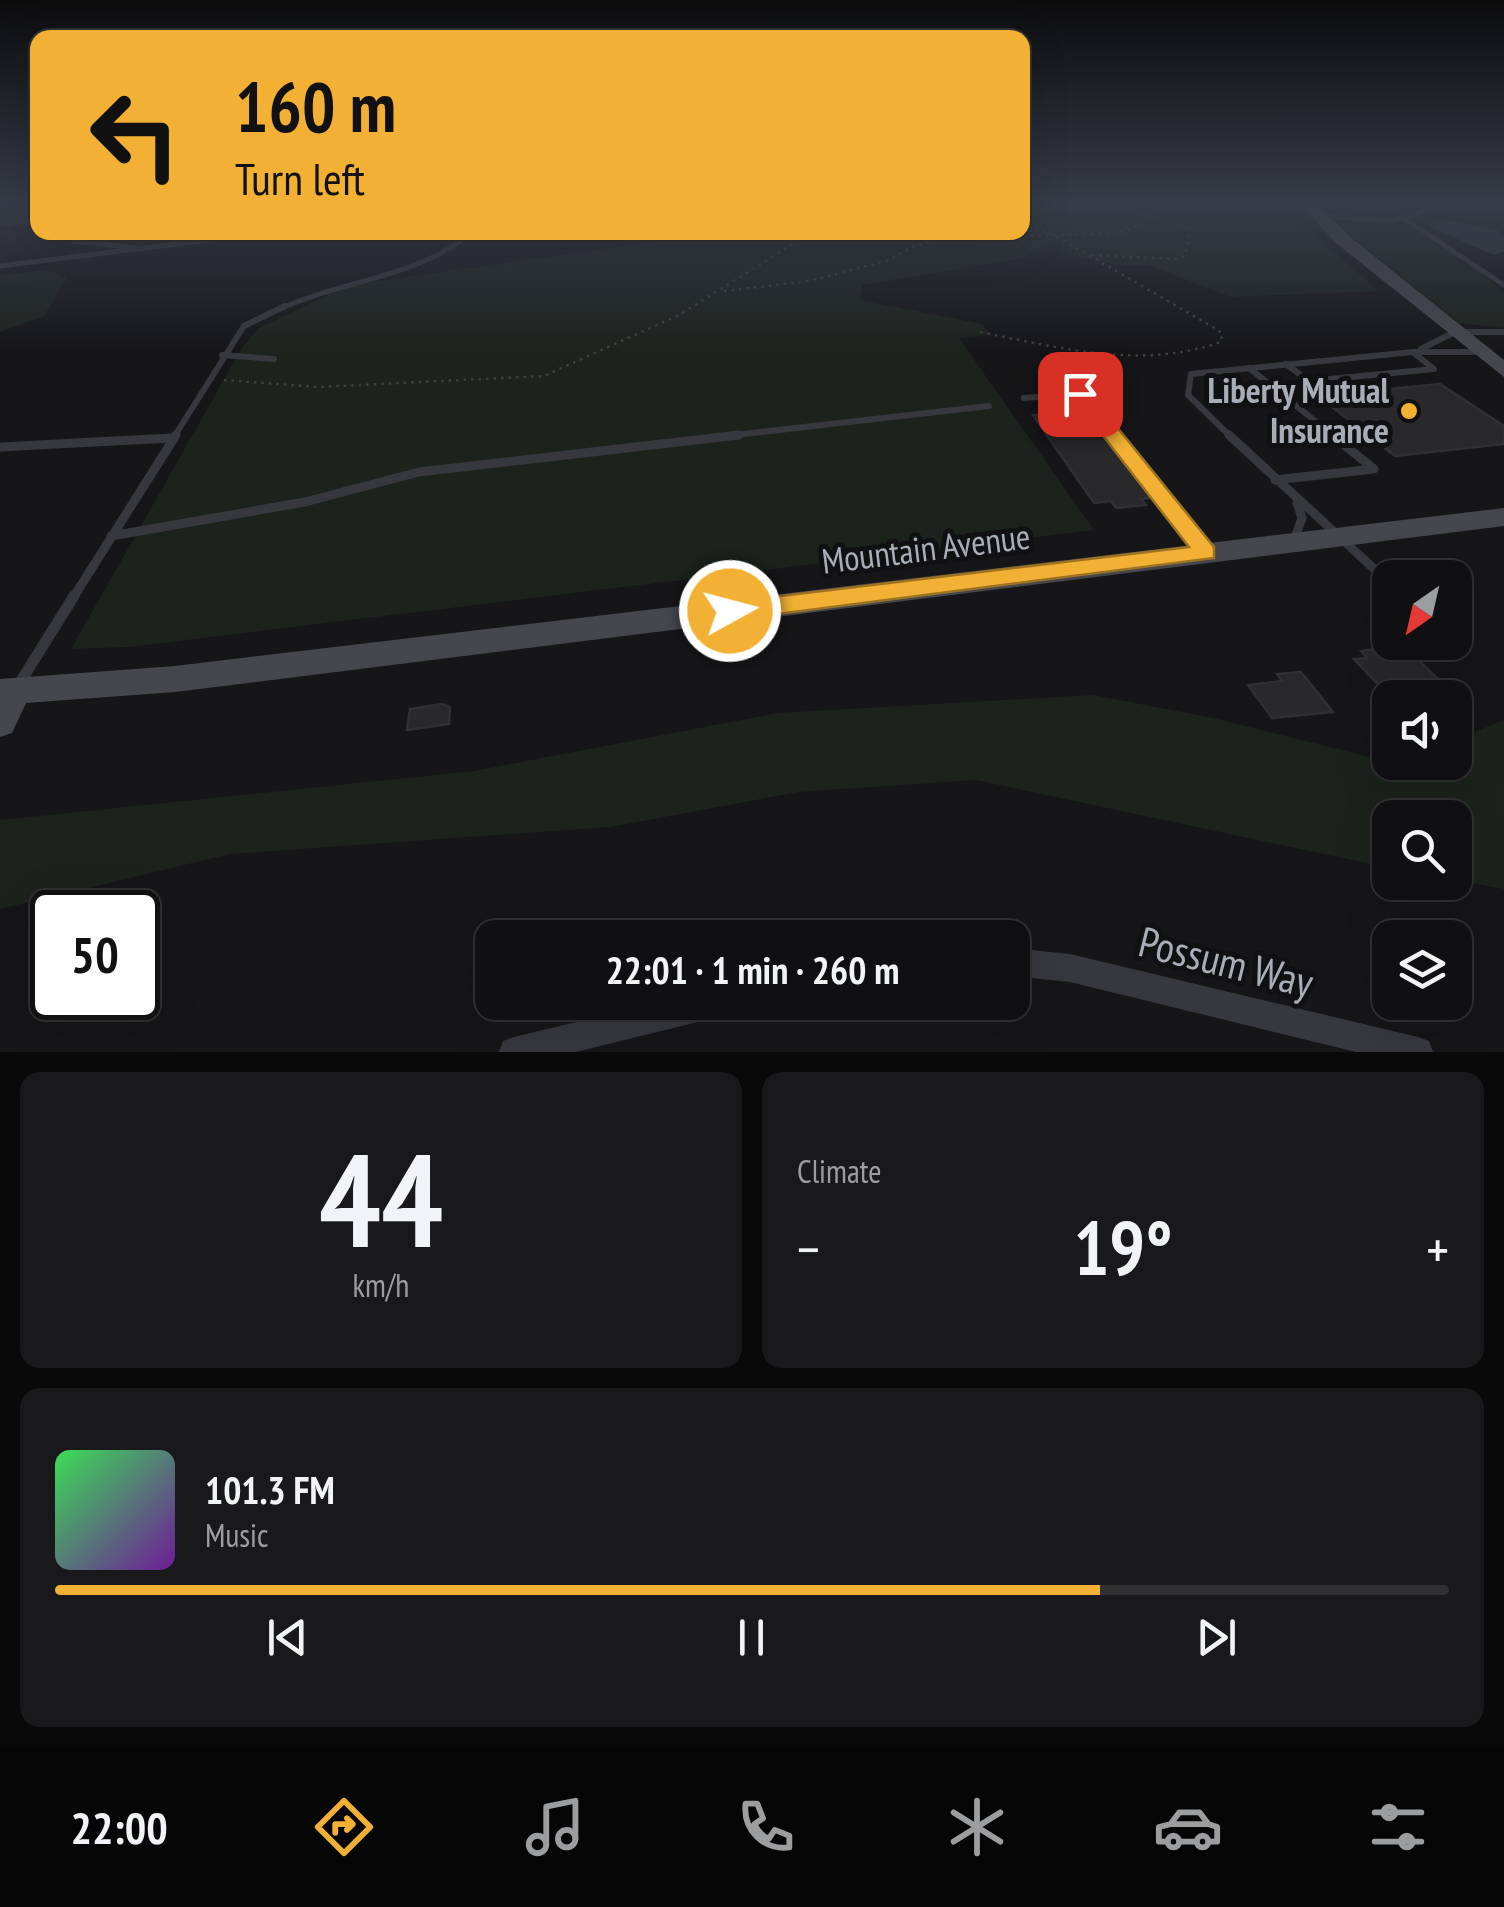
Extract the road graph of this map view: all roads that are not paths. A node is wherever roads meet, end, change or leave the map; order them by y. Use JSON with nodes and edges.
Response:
{"nodes":[{"id":1,"x":66,"y":254,"type":"edge"},
{"id":2,"x":97,"y":254,"type":"edge"},
{"id":3,"x":446,"y":254,"type":"edge"},
{"id":4,"x":1365,"y":254,"type":"edge"},
{"id":5,"x":1457,"y":254,"type":"edge"},
{"id":6,"x":64,"y":258,"type":"junction"},
{"id":7,"x":0,"y":266,"type":"edge"},
{"id":8,"x":1504,"y":285,"type":"edge"},
{"id":9,"x":1456,"y":332,"type":"junction"},
{"id":10,"x":1504,"y":332,"type":"edge"},
{"id":11,"x":1413,"y":352,"type":"junction"},
{"id":12,"x":1480,"y":352,"type":"junction"},
{"id":13,"x":222,"y":355,"type":"junction"},
{"id":14,"x":274,"y":359,"type":"dead end"},
{"id":15,"x":1286,"y":364,"type":"junction"},
{"id":16,"x":1249,"y":368,"type":"junction"},
{"id":17,"x":1504,"y":372,"type":"edge"},
{"id":18,"x":1024,"y":398,"type":"dead end"},
{"id":19,"x":989,"y":406,"type":"dead end"},
{"id":20,"x":171,"y":438,"type":"junction"},
{"id":21,"x":0,"y":447,"type":"edge"},
{"id":22,"x":1275,"y":480,"type":"junction"},
{"id":23,"x":1296,"y":500,"type":"junction"},
{"id":24,"x":1504,"y":518,"type":"edge"},
{"id":25,"x":111,"y":536,"type":"junction"},
{"id":26,"x":1342,"y":536,"type":"junction"},
{"id":27,"x":1292,"y":542,"type":"junction"},
{"id":28,"x":1206,"y":553,"type":"junction"},
{"id":29,"x":1372,"y":566,"type":"edge"},
{"id":30,"x":7,"y":692,"type":"edge"},
{"id":31,"x":0,"y":723,"type":"edge"},
{"id":32,"x":1030,"y":964,"type":"edge"},
{"id":33,"x":657,"y":1020,"type":"edge"},
{"id":34,"x":555,"y":1048,"type":"edge"},
{"id":35,"x":514,"y":1052,"type":"edge"},
{"id":36,"x":1418,"y":1052,"type":"edge"}],
"edges":[{"from":1,"to":6,"type":"lane"},
{"from":2,"to":6,"type":"lane"},
{"from":3,"to":13,"type":"lane"},
{"from":4,"to":9,"type":"main road"},
{"from":5,"to":8,"type":"lane"},
{"from":6,"to":7,"type":"lane"},
{"from":9,"to":10,"type":"lane"},
{"from":9,"to":11,"type":"lane"},
{"from":9,"to":12,"type":"main road"},
{"from":11,"to":12,"type":"lane"},
{"from":11,"to":15,"type":"lane"},
{"from":11,"to":15,"type":"lane"},
{"from":12,"to":17,"type":"main road"},
{"from":13,"to":14,"type":"lane"},
{"from":13,"to":20,"type":"lane"},
{"from":15,"to":16,"type":"lane"},
{"from":16,"to":22,"type":"lane"},
{"from":16,"to":22,"type":"lane"},
{"from":18,"to":28,"type":"lane"},
{"from":19,"to":25,"type":"lane"},
{"from":20,"to":21,"type":"lane"},
{"from":20,"to":25,"type":"lane"},
{"from":22,"to":23,"type":"lane"},
{"from":23,"to":26,"type":"lane"},
{"from":23,"to":27,"type":"lane"},
{"from":24,"to":26,"type":"main road","name":"Mountain Avenue"},
{"from":25,"to":30,"type":"lane"},
{"from":26,"to":27,"type":"main road","name":"Mountain Avenue"},
{"from":26,"to":29,"type":"lane"},
{"from":27,"to":28,"type":"main road","name":"Mountain Avenue"},
{"from":28,"to":30,"type":"main road","name":"Mountain Avenue"},
{"from":30,"to":31,"type":"main road"},
{"from":32,"to":36,"type":"street","name":"Possum Way"},
{"from":33,"to":34,"type":"street"},
{"from":34,"to":35,"type":"street"}]}
